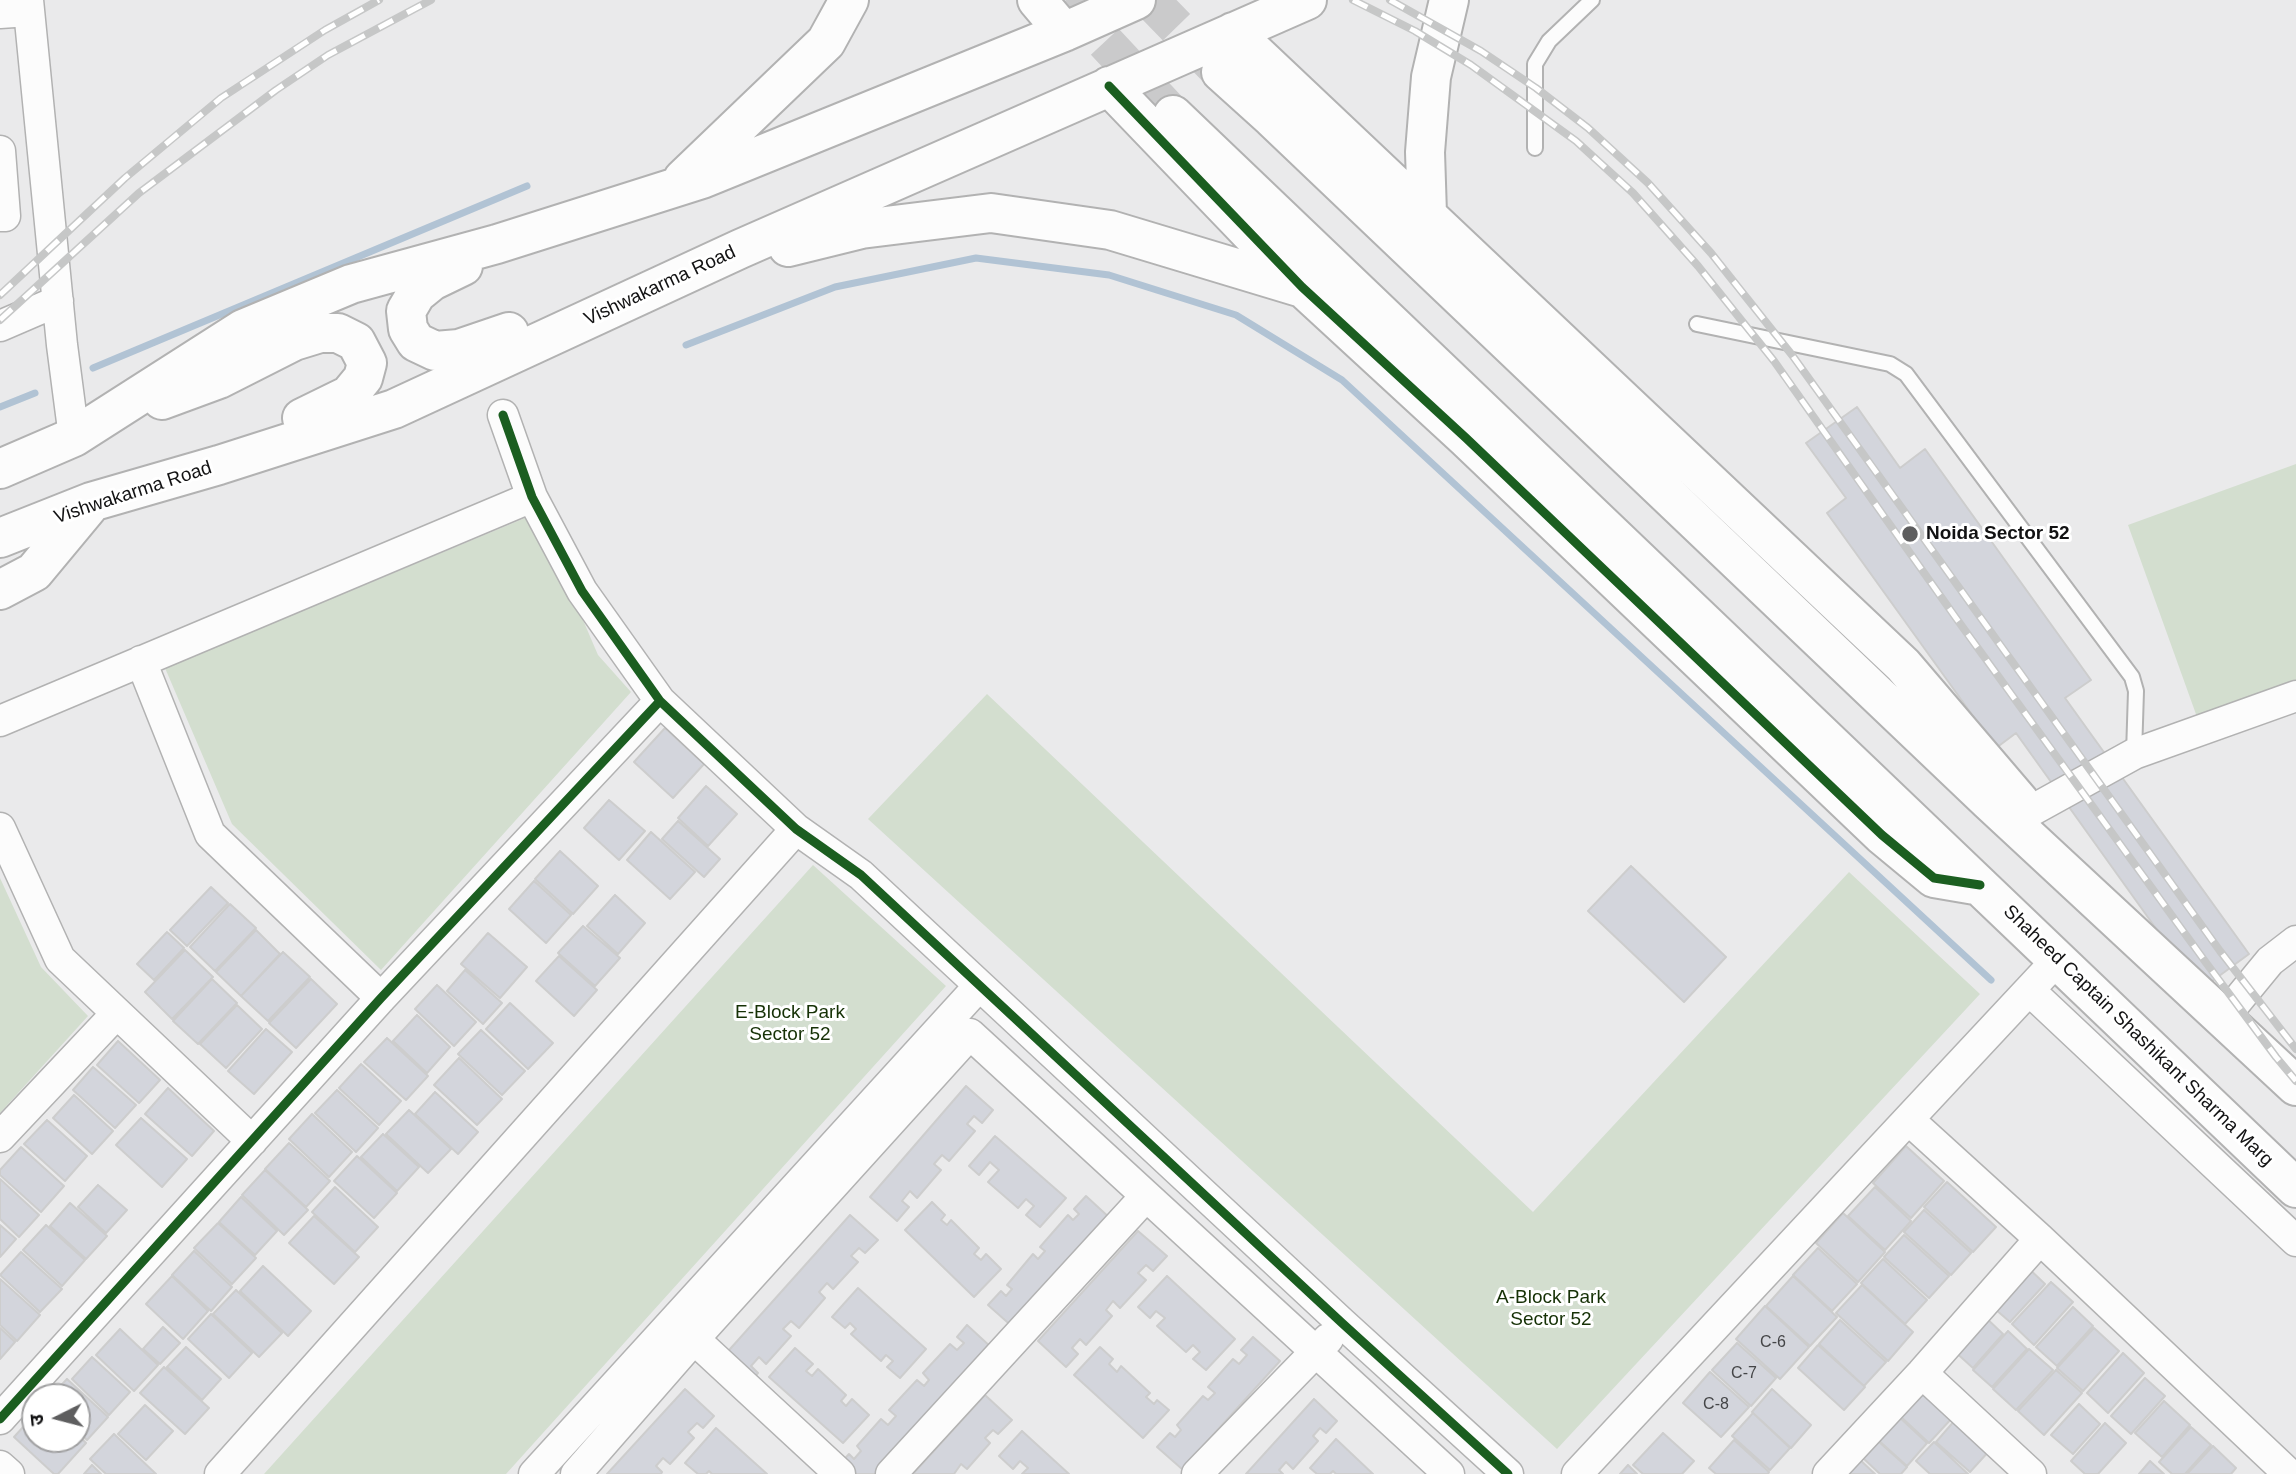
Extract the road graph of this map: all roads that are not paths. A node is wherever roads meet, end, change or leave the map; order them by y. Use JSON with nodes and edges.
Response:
{"nodes":[{"id":1,"x":849,"y":0,"type":"edge"},
{"id":2,"x":1037,"y":0,"type":"edge"},
{"id":3,"x":1136,"y":0,"type":"edge"},
{"id":4,"x":1307,"y":0,"type":"edge"},
{"id":5,"x":1449,"y":0,"type":"edge"},
{"id":6,"x":1592,"y":0,"type":"edge"},
{"id":7,"x":19,"y":8,"type":"edge"},
{"id":8,"x":1065,"y":32,"type":"junction"},
{"id":9,"x":1233,"y":32,"type":"junction"},
{"id":10,"x":1221,"y":72,"type":"tunnel mouth"},
{"id":11,"x":1109,"y":86,"type":"junction"},
{"id":12,"x":1173,"y":114,"type":"tunnel mouth"},
{"id":13,"x":1535,"y":148,"type":"dead end"},
{"id":14,"x":0,"y":151,"type":"edge"},
{"id":15,"x":671,"y":190,"type":"junction"},
{"id":16,"x":1427,"y":214,"type":"junction"},
{"id":17,"x":0,"y":216,"type":"edge"},
{"id":18,"x":497,"y":244,"type":"junction"},
{"id":19,"x":730,"y":254,"type":"junction"},
{"id":20,"x":1301,"y":287,"type":"junction"},
{"id":21,"x":58,"y":301,"type":"junction"},
{"id":22,"x":623,"y":303,"type":"junction"},
{"id":23,"x":1696,"y":324,"type":"dead end"},
{"id":24,"x":0,"y":326,"type":"edge"},
{"id":25,"x":503,"y":415,"type":"dead end"},
{"id":26,"x":89,"y":428,"type":"junction"},
{"id":27,"x":219,"y":466,"type":"junction"},
{"id":28,"x":0,"y":469,"type":"edge"},
{"id":29,"x":532,"y":497,"type":"junction"},
{"id":30,"x":92,"y":502,"type":"junction"},
{"id":31,"x":0,"y":538,"type":"edge"},
{"id":32,"x":0,"y":590,"type":"edge"},
{"id":33,"x":141,"y":661,"type":"junction"},
{"id":34,"x":2296,"y":696,"type":"edge"},
{"id":35,"x":660,"y":701,"type":"junction"},
{"id":36,"x":0,"y":721,"type":"edge"},
{"id":37,"x":2134,"y":754,"type":"junction"},
{"id":38,"x":2024,"y":822,"type":"junction"},
{"id":39,"x":0,"y":828,"type":"edge"},
{"id":40,"x":796,"y":829,"type":"junction"},
{"id":41,"x":1980,"y":886,"type":"junction"},
{"id":42,"x":2296,"y":941,"type":"edge"},
{"id":43,"x":2058,"y":959,"type":"junction"},
{"id":44,"x":979,"y":986,"type":"junction"},
{"id":45,"x":2029,"y":990,"type":"junction"},
{"id":46,"x":381,"y":998,"type":"junction"},
{"id":47,"x":117,"y":1013,"type":"junction"},
{"id":48,"x":2231,"y":1015,"type":"junction"},
{"id":49,"x":2296,"y":1071,"type":"edge"},
{"id":50,"x":2296,"y":1086,"type":"edge"},
{"id":51,"x":1909,"y":1120,"type":"junction"},
{"id":52,"x":0,"y":1136,"type":"edge"},
{"id":53,"x":252,"y":1141,"type":"junction"},
{"id":54,"x":2296,"y":1188,"type":"edge"},
{"id":55,"x":1146,"y":1196,"type":"junction"},
{"id":56,"x":2040,"y":1239,"type":"junction"},
{"id":57,"x":2296,"y":1241,"type":"edge"},
{"id":58,"x":1342,"y":1323,"type":"junction"},
{"id":59,"x":694,"y":1339,"type":"junction"},
{"id":60,"x":1316,"y":1352,"type":"junction"},
{"id":61,"x":1922,"y":1373,"type":"junction"},
{"id":62,"x":0,"y":1419,"type":"edge"},
{"id":63,"x":0,"y":1466,"type":"edge"},
{"id":64,"x":2025,"y":1472,"type":"edge"},
{"id":65,"x":9,"y":1474,"type":"edge"},
{"id":66,"x":220,"y":1474,"type":"edge"},
{"id":67,"x":534,"y":1474,"type":"edge"},
{"id":68,"x":576,"y":1474,"type":"edge"},
{"id":69,"x":840,"y":1474,"type":"edge"},
{"id":70,"x":891,"y":1474,"type":"edge"},
{"id":71,"x":1197,"y":1474,"type":"edge"},
{"id":72,"x":1448,"y":1474,"type":"edge"},
{"id":73,"x":1508,"y":1474,"type":"edge"},
{"id":74,"x":1577,"y":1474,"type":"edge"},
{"id":75,"x":1828,"y":1474,"type":"edge"},
{"id":76,"x":2289,"y":1474,"type":"edge"}],
"edges":[{"from":1,"to":15,"type":"main road"},
{"from":2,"to":8,"type":"main road"},
{"from":3,"to":8,"type":"main road"},
{"from":4,"to":9,"type":"main road","name":"Vishwakarma Road"},
{"from":5,"to":16,"type":"main road"},
{"from":6,"to":13,"type":"lane"},
{"from":7,"to":21,"type":"street"},
{"from":8,"to":15,"type":"main road"},
{"from":9,"to":11,"type":"main road","name":"Vishwakarma Road"},
{"from":9,"to":16,"type":"main road"},
{"from":10,"to":38,"type":"main road"},
{"from":11,"to":19,"type":"main road","name":"Vishwakarma Road"},
{"from":11,"to":20,"type":"main road"},
{"from":12,"to":41,"type":"main road","name":"Shaheed Captain Shashikant Sharma Marg"},
{"from":14,"to":17,"type":"street"},
{"from":15,"to":18,"type":"main road"},
{"from":16,"to":38,"type":"main road"},
{"from":18,"to":22,"type":"main road"},
{"from":18,"to":26,"type":"main road"},
{"from":19,"to":20,"type":"main road"},
{"from":19,"to":22,"type":"main road","name":"Vishwakarma Road"},
{"from":20,"to":41,"type":"main road"},
{"from":21,"to":24,"type":"street"},
{"from":21,"to":26,"type":"street"},
{"from":22,"to":27,"type":"main road","name":"Vishwakarma Road"},
{"from":23,"to":37,"type":"lane"},
{"from":25,"to":29,"type":"street"},
{"from":26,"to":27,"type":"main road"},
{"from":26,"to":28,"type":"main road"},
{"from":27,"to":30,"type":"main road","name":"Vishwakarma Road"},
{"from":29,"to":33,"type":"street"},
{"from":29,"to":35,"type":"street"},
{"from":30,"to":31,"type":"main road","name":"Vishwakarma Road"},
{"from":30,"to":32,"type":"main road"},
{"from":33,"to":36,"type":"street"},
{"from":33,"to":46,"type":"street"},
{"from":34,"to":37,"type":"street"},
{"from":35,"to":40,"type":"street"},
{"from":35,"to":46,"type":"street"},
{"from":37,"to":38,"type":"street"},
{"from":38,"to":48,"type":"main road"},
{"from":39,"to":47,"type":"street"},
{"from":40,"to":44,"type":"street"},
{"from":40,"to":66,"type":"street"},
{"from":41,"to":43,"type":"main road","name":"Shaheed Captain Shashikant Sharma Marg"},
{"from":42,"to":48,"type":"street"},
{"from":43,"to":45,"type":"street"},
{"from":43,"to":54,"type":"main road","name":"Shaheed Captain Shashikant Sharma Marg"},
{"from":44,"to":58,"type":"street"},
{"from":44,"to":67,"type":"street"},
{"from":45,"to":51,"type":"street"},
{"from":45,"to":57,"type":"street"},
{"from":46,"to":53,"type":"street"},
{"from":47,"to":52,"type":"street"},
{"from":47,"to":53,"type":"street"},
{"from":48,"to":49,"type":"street"},
{"from":48,"to":50,"type":"main road"},
{"from":51,"to":56,"type":"street"},
{"from":51,"to":74,"type":"street"},
{"from":53,"to":62,"type":"street"},
{"from":55,"to":59,"type":"street"},
{"from":55,"to":60,"type":"street"},
{"from":55,"to":70,"type":"street"},
{"from":56,"to":61,"type":"street"},
{"from":56,"to":76,"type":"street"},
{"from":58,"to":60,"type":"street"},
{"from":58,"to":73,"type":"street"},
{"from":59,"to":68,"type":"street"},
{"from":59,"to":69,"type":"street"},
{"from":60,"to":71,"type":"street"},
{"from":60,"to":72,"type":"street"},
{"from":61,"to":64,"type":"street"},
{"from":61,"to":75,"type":"street"},
{"from":63,"to":65,"type":"street"}]}
